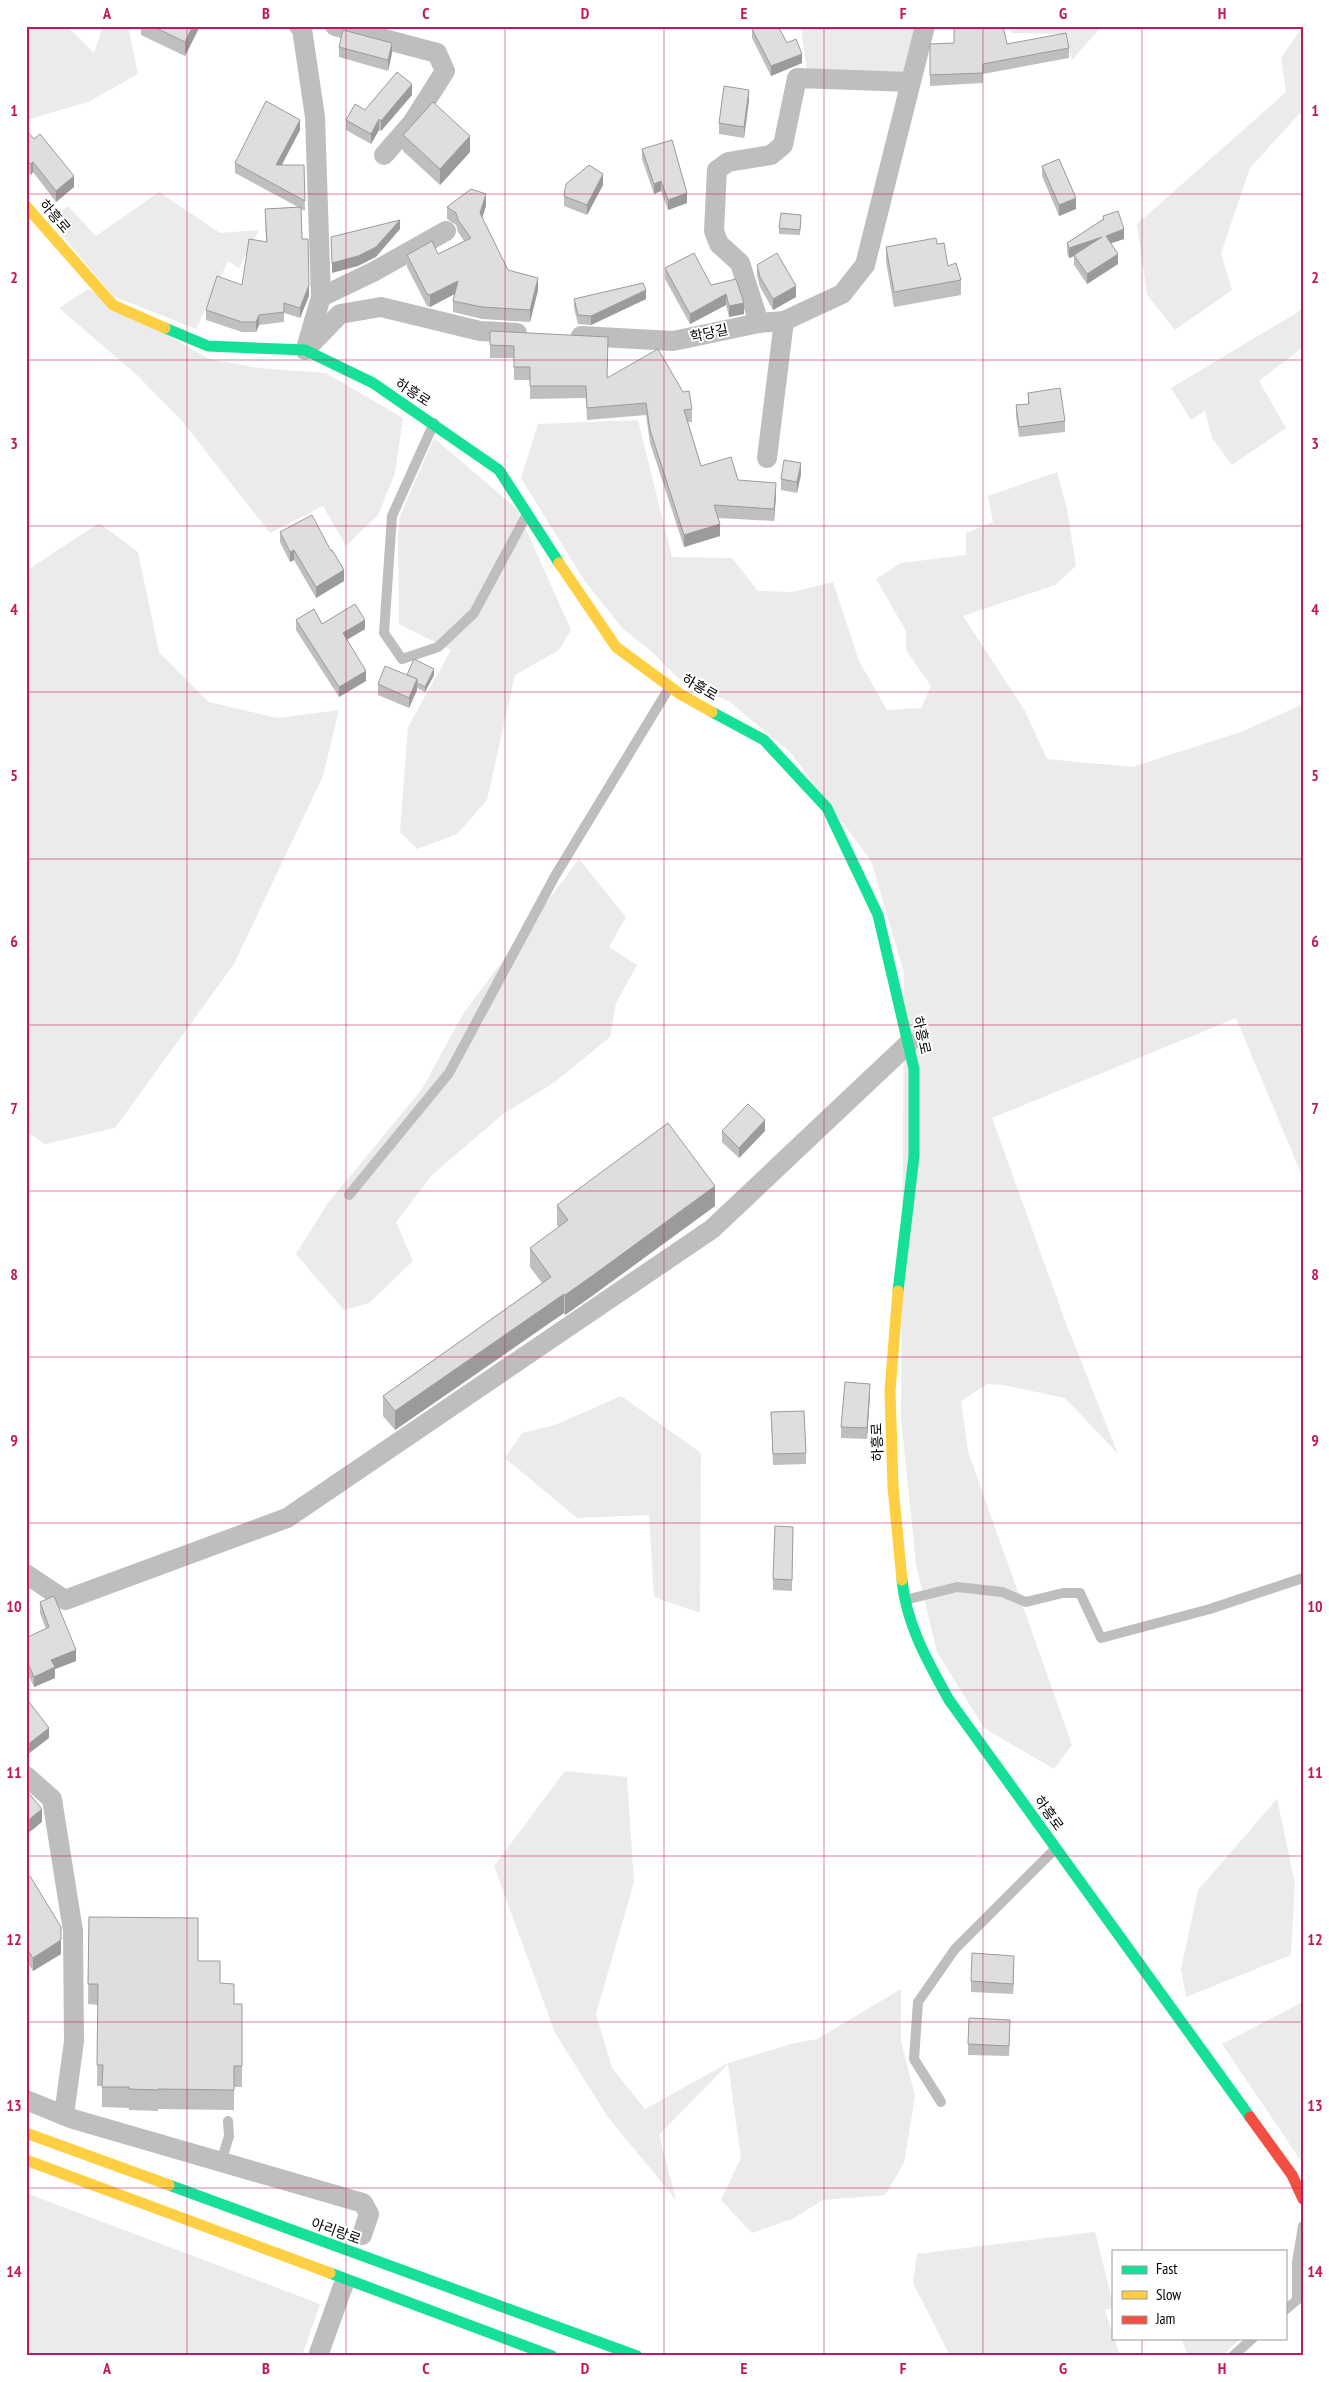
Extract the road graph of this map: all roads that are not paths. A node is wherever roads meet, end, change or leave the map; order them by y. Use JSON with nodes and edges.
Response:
{"nodes":[{"id":1,"x":329,"y":26,"type":"edge"},
{"id":2,"x":335,"y":26,"type":"edge"},
{"id":3,"x":925,"y":26,"type":"edge"},
{"id":4,"x":300,"y":28,"type":"edge"},
{"id":5,"x":910,"y":82,"type":"junction"},
{"id":6,"x":384,"y":155,"type":"dead end"},
{"id":7,"x":26,"y":206,"type":"edge"},
{"id":8,"x":446,"y":231,"type":"dead end"},
{"id":9,"x":321,"y":297,"type":"junction"},
{"id":10,"x":784,"y":321,"type":"junction"},
{"id":11,"x":759,"y":322,"type":"junction"},
{"id":12,"x":305,"y":350,"type":"junction"},
{"id":13,"x":434,"y":423,"type":"junction"},
{"id":14,"x":767,"y":458,"type":"dead end"},
{"id":15,"x":527,"y":512,"type":"junction"},
{"id":16,"x":670,"y":687,"type":"junction"},
{"id":17,"x":908,"y":1043,"type":"junction"},
{"id":18,"x":349,"y":1195,"type":"dead end"},
{"id":19,"x":26,"y":1574,"type":"edge"},
{"id":20,"x":1303,"y":1578,"type":"edge"},
{"id":21,"x":904,"y":1600,"type":"junction"},
{"id":22,"x":26,"y":1776,"type":"edge"},
{"id":23,"x":1056,"y":1848,"type":"junction"},
{"id":24,"x":26,"y":2100,"type":"edge"},
{"id":25,"x":941,"y":2102,"type":"dead end"},
{"id":26,"x":64,"y":2115,"type":"junction"},
{"id":27,"x":228,"y":2121,"type":"dead end"},
{"id":28,"x":26,"y":2133,"type":"edge"},
{"id":29,"x":26,"y":2160,"type":"edge"},
{"id":30,"x":221,"y":2162,"type":"junction"},
{"id":31,"x":1303,"y":2199,"type":"edge"},
{"id":32,"x":1303,"y":2226,"type":"edge"},
{"id":33,"x":362,"y":2235,"type":"dead end"},
{"id":34,"x":343,"y":2286,"type":"dead end"},
{"id":35,"x":1286,"y":2309,"type":"edge"},
{"id":36,"x":1251,"y":2340,"type":"edge"},
{"id":37,"x":318,"y":2356,"type":"edge"},
{"id":38,"x":552,"y":2356,"type":"edge"},
{"id":39,"x":637,"y":2356,"type":"edge"},
{"id":40,"x":1233,"y":2356,"type":"edge"}],
"edges":[{"from":1,"to":4,"type":"street"},
{"from":2,"to":6,"type":"street"},
{"from":3,"to":5,"type":"street","name":"학당길"},
{"from":4,"to":9,"type":"street"},
{"from":5,"to":10,"type":"street","name":"학당길"},
{"from":5,"to":11,"type":"street"},
{"from":7,"to":12,"type":"main road","name":"하흥로"},
{"from":8,"to":9,"type":"street"},
{"from":9,"to":12,"type":"street"},
{"from":10,"to":11,"type":"street","name":"학당길"},
{"from":10,"to":14,"type":"street"},
{"from":11,"to":12,"type":"street","name":"학당길"},
{"from":12,"to":13,"type":"main road","name":"하흥로"},
{"from":13,"to":15,"type":"main road","name":"하흥로"},
{"from":13,"to":15,"type":"lane"},
{"from":15,"to":16,"type":"main road","name":"하흥로"},
{"from":16,"to":17,"type":"main road","name":"하흥로"},
{"from":16,"to":18,"type":"lane"},
{"from":17,"to":19,"type":"street"},
{"from":17,"to":21,"type":"main road","name":"하흥로"},
{"from":20,"to":21,"type":"lane"},
{"from":21,"to":23,"type":"main road","name":"하흥로"},
{"from":22,"to":26,"type":"street"},
{"from":23,"to":25,"type":"lane"},
{"from":23,"to":31,"type":"main road","name":"하흥로"},
{"from":24,"to":26,"type":"street"},
{"from":26,"to":30,"type":"street"},
{"from":27,"to":30,"type":"lane"},
{"from":28,"to":39,"type":"main road","name":"아리랑로"},
{"from":29,"to":38,"type":"main road"},
{"from":30,"to":33,"type":"street"},
{"from":32,"to":35,"type":"lane"},
{"from":34,"to":37,"type":"street"},
{"from":36,"to":40,"type":"lane"}]}
